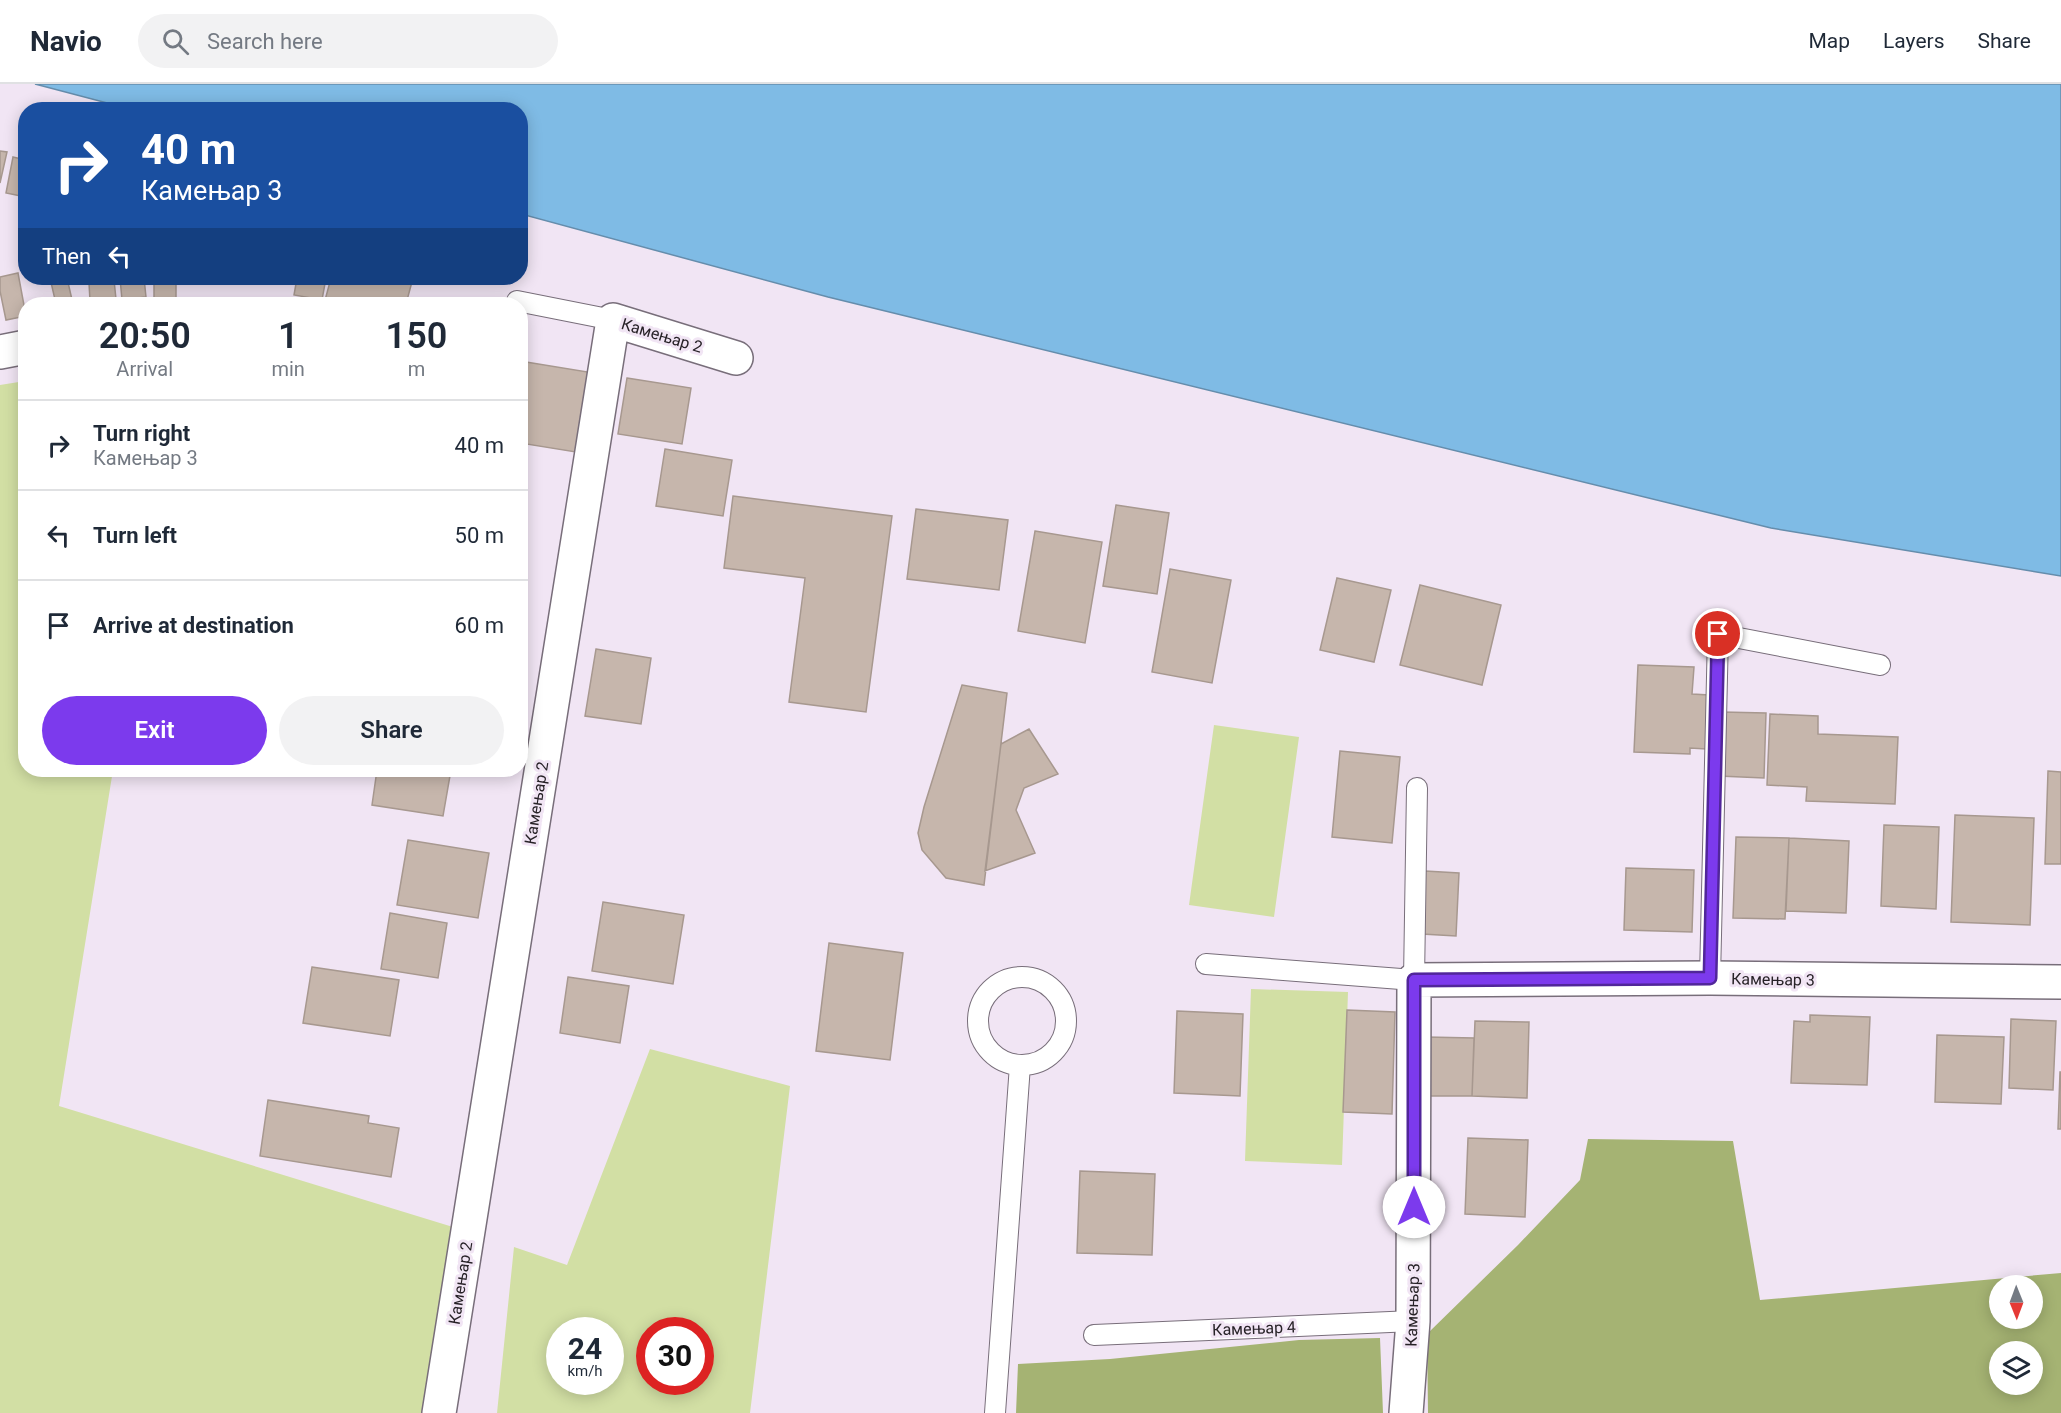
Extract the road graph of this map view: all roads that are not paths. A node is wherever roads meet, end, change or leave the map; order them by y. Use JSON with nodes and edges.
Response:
{"nodes":[{"id":1,"x":528,"y":302,"type":"edge"},
{"id":2,"x":612,"y":320,"type":"junction"},
{"id":3,"x":18,"y":348,"type":"edge"},
{"id":4,"x":0,"y":352,"type":"edge"},
{"id":5,"x":736,"y":357,"type":"dead end"},
{"id":6,"x":1880,"y":665,"type":"dead end"},
{"id":7,"x":1417,"y":788,"type":"dead end"},
{"id":8,"x":1206,"y":964,"type":"dead end"},
{"id":9,"x":1710,"y":978,"type":"junction"},
{"id":10,"x":1414,"y":980,"type":"junction"},
{"id":11,"x":2061,"y":982,"type":"edge"},
{"id":12,"x":1020,"y":1065,"type":"junction"},
{"id":13,"x":1413,"y":1321,"type":"junction"},
{"id":14,"x":1094,"y":1335,"type":"dead end"},
{"id":15,"x":439,"y":1413,"type":"edge"},
{"id":16,"x":995,"y":1413,"type":"edge"},
{"id":17,"x":1406,"y":1413,"type":"edge"}],
"edges":[{"from":1,"to":2,"type":"lane"},
{"from":2,"to":5,"type":"street","name":"Камењар 2"},
{"from":2,"to":15,"type":"street","name":"Камењар 2"},
{"from":3,"to":4,"type":"street"},
{"from":6,"to":9,"type":"lane"},
{"from":7,"to":10,"type":"lane"},
{"from":8,"to":10,"type":"lane"},
{"from":9,"to":10,"type":"street","name":"Камењар 3"},
{"from":9,"to":11,"type":"street","name":"Камењар 3"},
{"from":10,"to":13,"type":"street","name":"Камењар 3"},
{"from":12,"to":12,"type":"lane"},
{"from":12,"to":16,"type":"lane"},
{"from":13,"to":14,"type":"lane","name":"Камењар 4"},
{"from":13,"to":17,"type":"street","name":"Камењар 3"}]}
